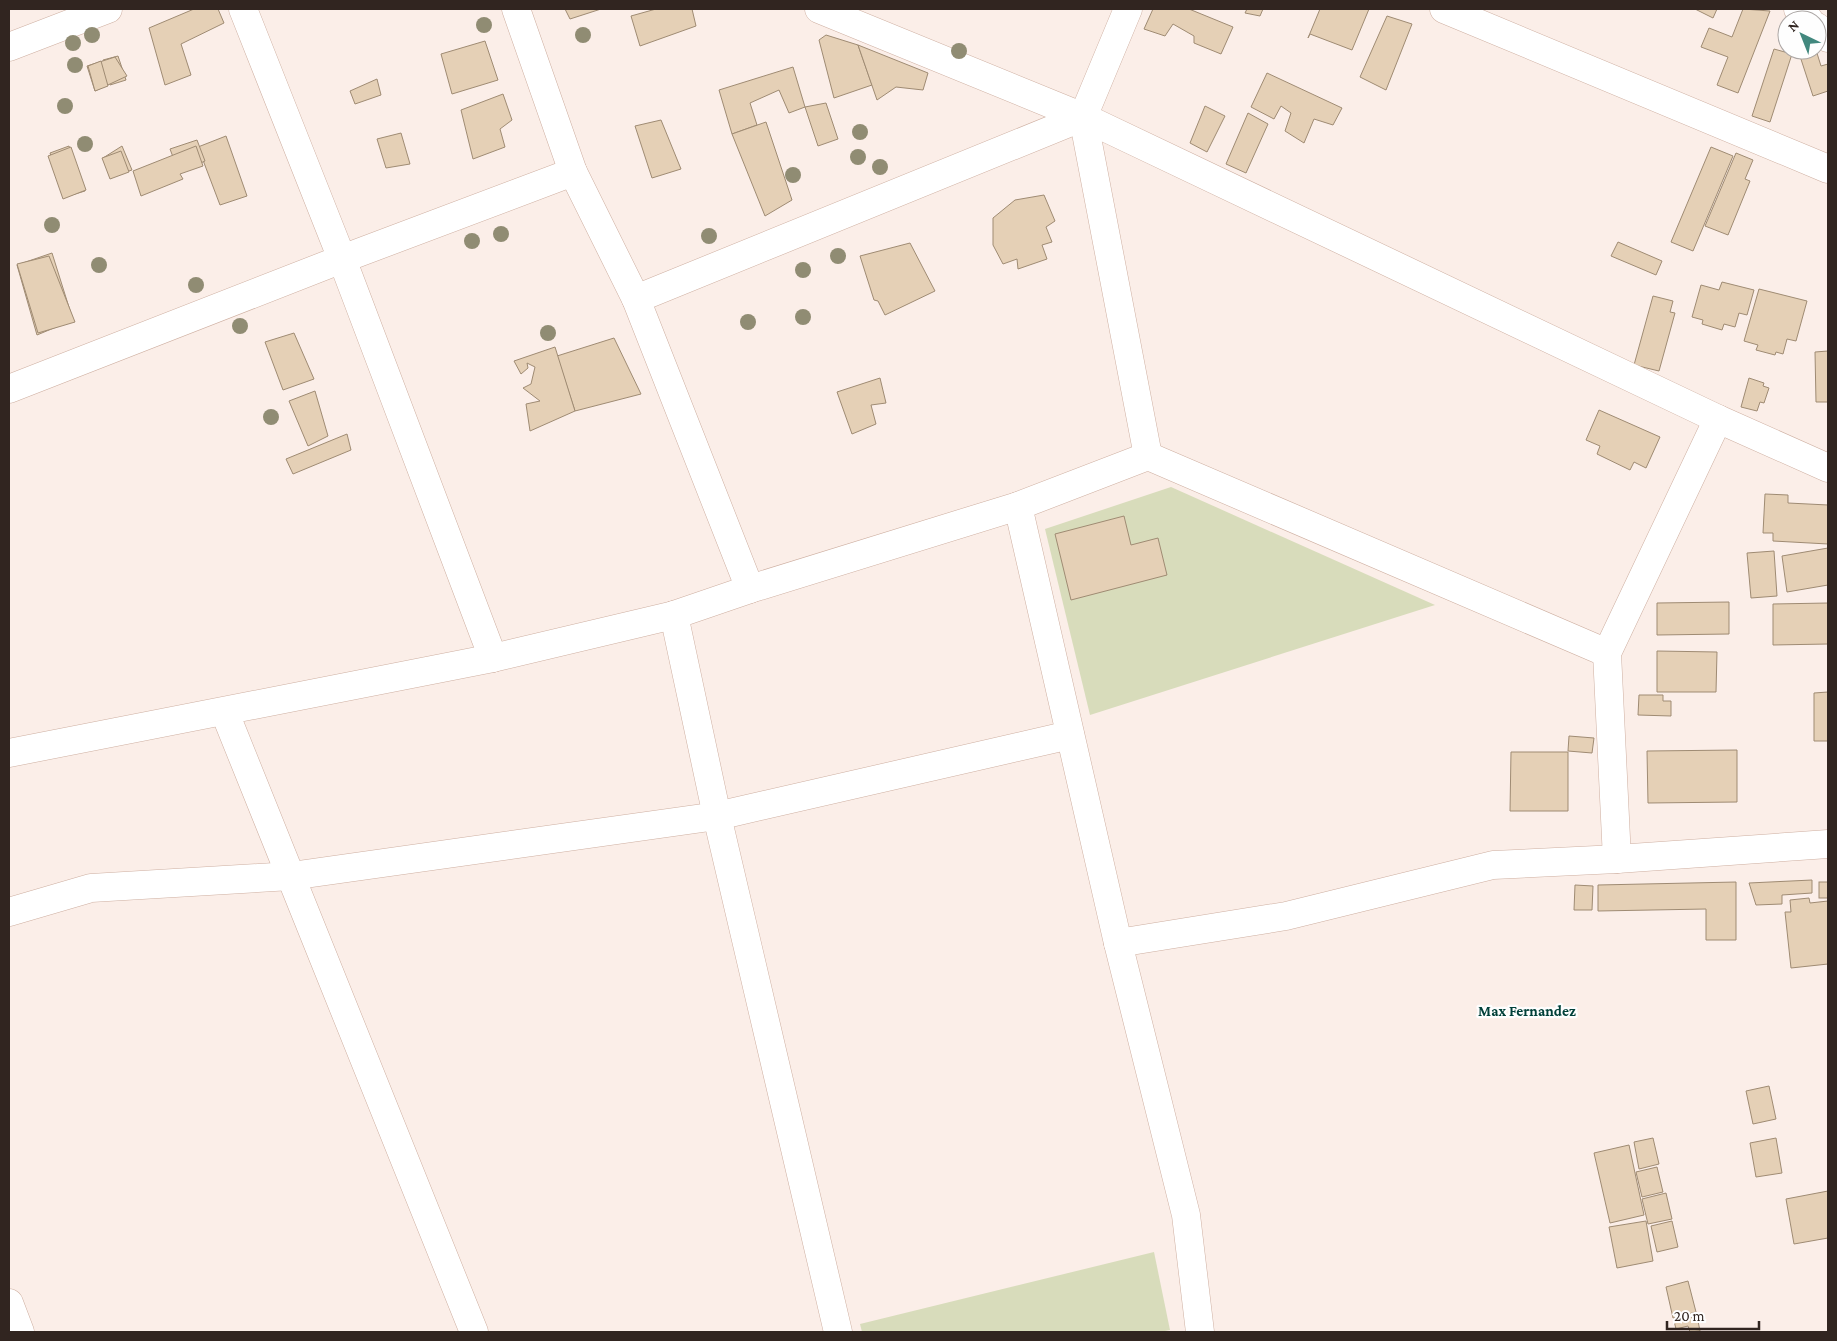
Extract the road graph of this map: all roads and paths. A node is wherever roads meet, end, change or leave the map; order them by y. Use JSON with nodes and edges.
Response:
{"nodes":[{"id":1,"x":108,"y":9,"type":"edge"},
{"id":2,"x":243,"y":9,"type":"edge"},
{"id":3,"x":516,"y":9,"type":"edge"},
{"id":4,"x":819,"y":9,"type":"edge"},
{"id":5,"x":1128,"y":9,"type":"edge"},
{"id":6,"x":1444,"y":9,"type":"edge"},
{"id":7,"x":9,"y":47,"type":"edge"},
{"id":8,"x":1082,"y":117,"type":"junction"},
{"id":9,"x":1828,"y":169,"type":"edge"},
{"id":10,"x":573,"y":172,"type":"junction"},
{"id":11,"x":342,"y":259,"type":"junction"},
{"id":12,"x":636,"y":299,"type":"junction"},
{"id":13,"x":9,"y":389,"type":"edge"},
{"id":14,"x":1718,"y":419,"type":"junction"},
{"id":15,"x":1148,"y":456,"type":"junction"},
{"id":16,"x":1828,"y":468,"type":"edge"},
{"id":17,"x":1018,"y":506,"type":"junction"},
{"id":18,"x":750,"y":589,"type":"junction"},
{"id":19,"x":674,"y":616,"type":"junction"},
{"id":20,"x":1607,"y":653,"type":"junction"},
{"id":21,"x":493,"y":658,"type":"junction"},
{"id":22,"x":225,"y":713,"type":"junction"},
{"id":23,"x":1070,"y":735,"type":"junction"},
{"id":24,"x":9,"y":753,"type":"edge"},
{"id":25,"x":717,"y":816,"type":"junction"},
{"id":26,"x":1828,"y":844,"type":"edge"},
{"id":27,"x":1617,"y":859,"type":"junction"},
{"id":28,"x":291,"y":876,"type":"junction"},
{"id":29,"x":9,"y":912,"type":"edge"},
{"id":30,"x":1118,"y":943,"type":"junction"},
{"id":31,"x":9,"y":1303,"type":"edge"},
{"id":32,"x":20,"y":1332,"type":"edge"},
{"id":33,"x":474,"y":1332,"type":"edge"},
{"id":34,"x":838,"y":1332,"type":"edge"},
{"id":35,"x":1200,"y":1332,"type":"edge"}],
"edges":[{"from":1,"to":7,"type":"street"},
{"from":2,"to":11,"type":"street"},
{"from":3,"to":10,"type":"street"},
{"from":4,"to":8,"type":"street"},
{"from":5,"to":8,"type":"street"},
{"from":6,"to":9,"type":"street"},
{"from":8,"to":12,"type":"street"},
{"from":8,"to":14,"type":"street"},
{"from":8,"to":15,"type":"street"},
{"from":10,"to":11,"type":"street"},
{"from":10,"to":12,"type":"street"},
{"from":11,"to":13,"type":"street"},
{"from":11,"to":21,"type":"street"},
{"from":12,"to":18,"type":"street"},
{"from":14,"to":16,"type":"street"},
{"from":14,"to":20,"type":"street"},
{"from":15,"to":17,"type":"street"},
{"from":15,"to":20,"type":"street"},
{"from":17,"to":18,"type":"street"},
{"from":17,"to":23,"type":"street"},
{"from":18,"to":19,"type":"street"},
{"from":19,"to":21,"type":"street"},
{"from":19,"to":25,"type":"street"},
{"from":20,"to":27,"type":"street"},
{"from":21,"to":22,"type":"street"},
{"from":22,"to":24,"type":"street"},
{"from":22,"to":28,"type":"street"},
{"from":23,"to":25,"type":"street"},
{"from":23,"to":30,"type":"street"},
{"from":25,"to":28,"type":"street"},
{"from":25,"to":34,"type":"street"},
{"from":26,"to":27,"type":"street"},
{"from":27,"to":30,"type":"street"},
{"from":28,"to":29,"type":"street"},
{"from":28,"to":33,"type":"street"},
{"from":30,"to":35,"type":"street"},
{"from":31,"to":32,"type":"street"}]}
